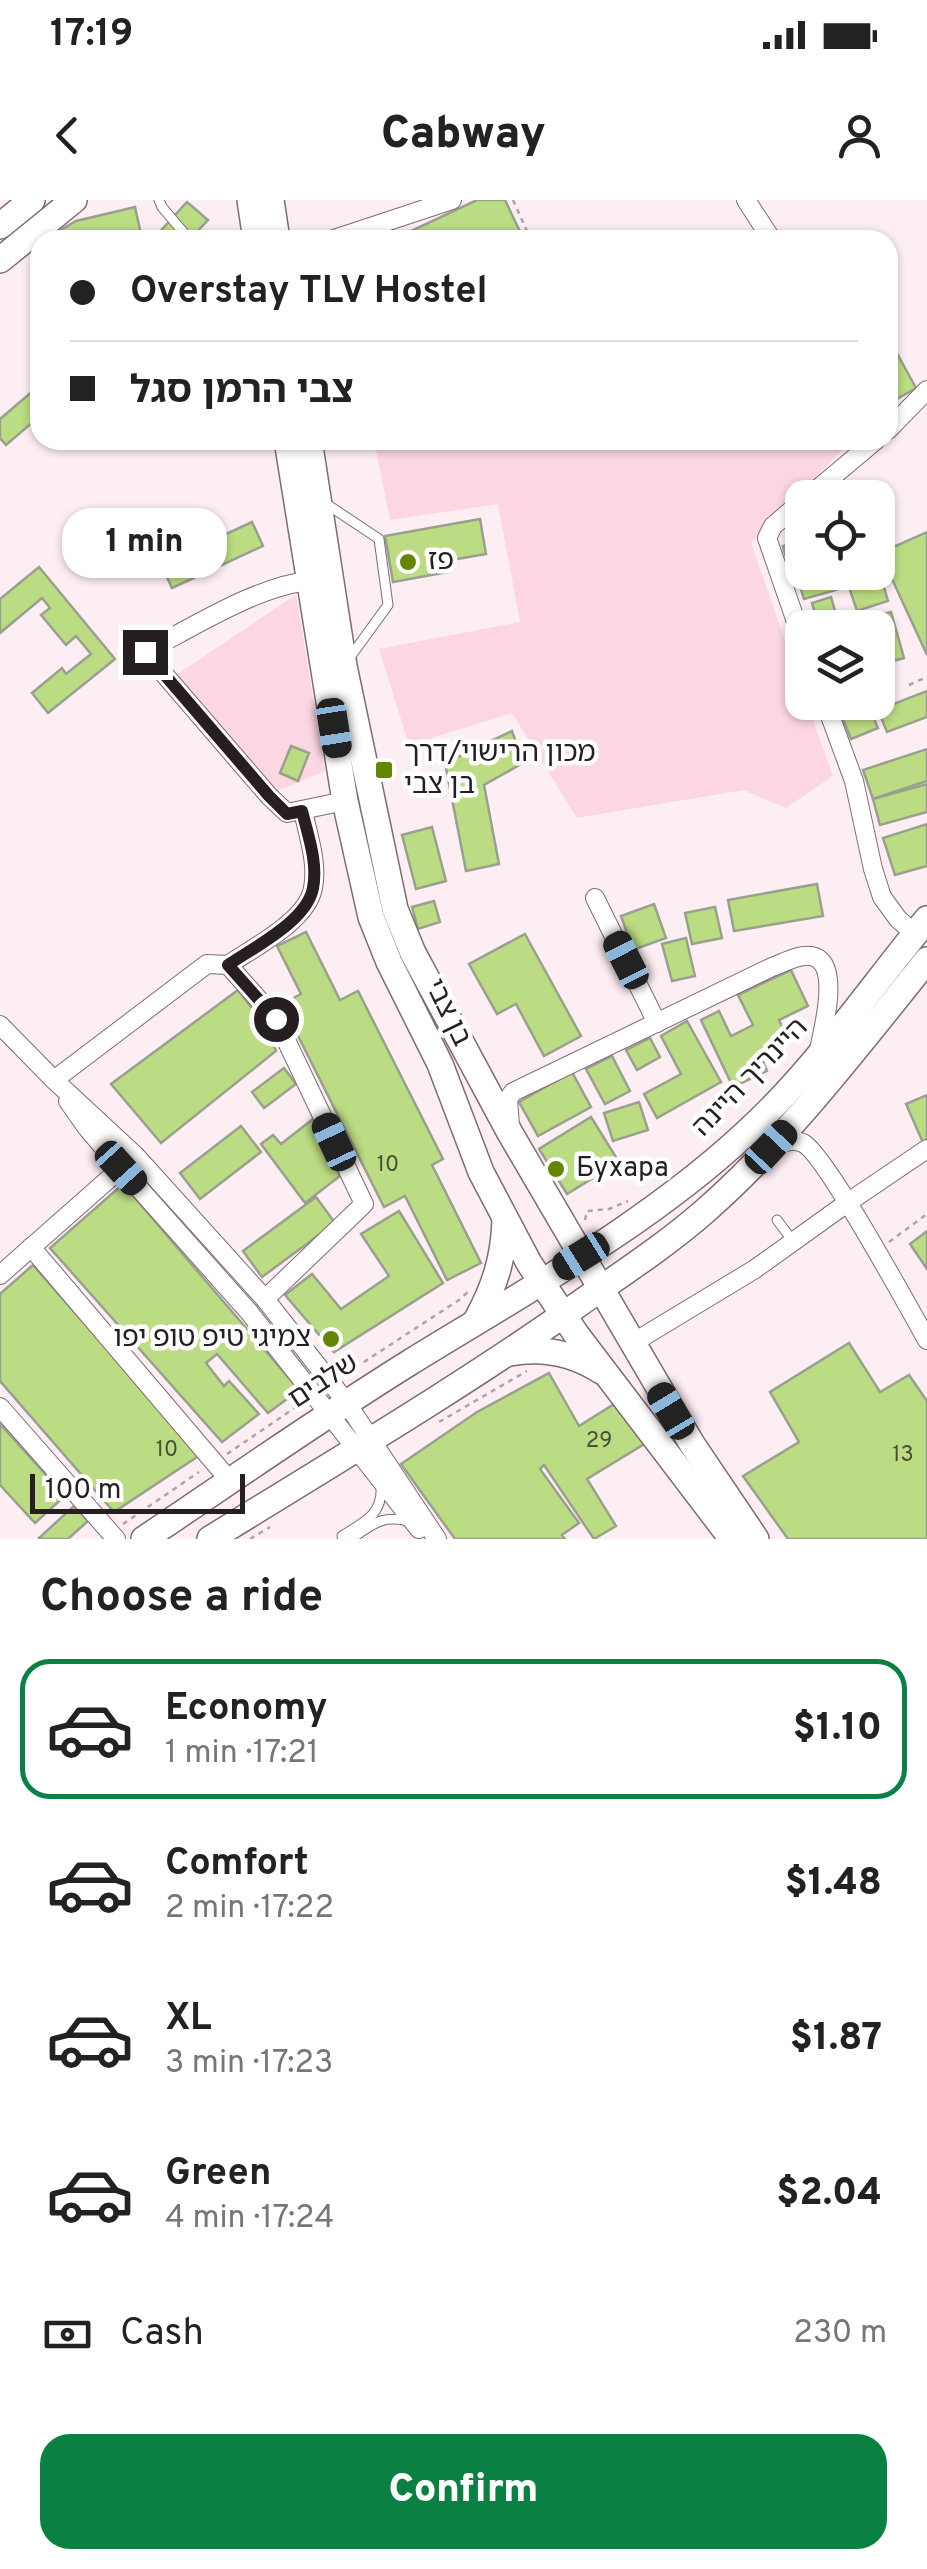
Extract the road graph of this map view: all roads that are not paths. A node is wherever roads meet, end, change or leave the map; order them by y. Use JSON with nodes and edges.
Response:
{"nodes":[{"id":1,"x":32,"y":200,"type":"edge"},
{"id":2,"x":74,"y":200,"type":"edge"},
{"id":3,"x":159,"y":200,"type":"edge"},
{"id":4,"x":250,"y":200,"type":"edge"},
{"id":5,"x":271,"y":200,"type":"edge"},
{"id":6,"x":452,"y":200,"type":"edge"},
{"id":7,"x":746,"y":200,"type":"edge"},
{"id":8,"x":0,"y":226,"type":"edge"},
{"id":9,"x":37,"y":230,"type":"edge"},
{"id":10,"x":182,"y":230,"type":"edge"},
{"id":11,"x":254,"y":230,"type":"edge"},
{"id":12,"x":275,"y":230,"type":"edge"},
{"id":13,"x":360,"y":230,"type":"edge"},
{"id":14,"x":766,"y":230,"type":"edge"},
{"id":15,"x":30,"y":236,"type":"edge"},
{"id":16,"x":0,"y":260,"type":"edge"},
{"id":17,"x":927,"y":390,"type":"edge"},
{"id":18,"x":898,"y":418,"type":"edge"},
{"id":19,"x":290,"y":450,"type":"edge"},
{"id":20,"x":311,"y":450,"type":"edge"},
{"id":21,"x":862,"y":450,"type":"edge"},
{"id":22,"x":827,"y":480,"type":"edge"},
{"id":23,"x":318,"y":499,"type":"junction"},
{"id":24,"x":785,"y":516,"type":"edge"},
{"id":25,"x":310,"y":581,"type":"junction"},
{"id":26,"x":785,"y":589,"type":"edge"},
{"id":27,"x":344,"y":666,"type":"junction"},
{"id":28,"x":832,"y":720,"type":"edge"},
{"id":29,"x":345,"y":801,"type":"junction"},
{"id":30,"x":302,"y":811,"type":"junction"},
{"id":31,"x":595,"y":898,"type":"dead end"},
{"id":32,"x":921,"y":926,"type":"edge"},
{"id":33,"x":927,"y":960,"type":"edge"},
{"id":34,"x":228,"y":965,"type":"junction"},
{"id":35,"x":657,"y":1022,"type":"junction"},
{"id":36,"x":0,"y":1025,"type":"edge"},
{"id":37,"x":818,"y":1056,"type":"junction"},
{"id":38,"x":54,"y":1080,"type":"junction"},
{"id":39,"x":510,"y":1133,"type":"junction"},
{"id":40,"x":771,"y":1147,"type":"junction"},
{"id":41,"x":927,"y":1149,"type":"edge"},
{"id":42,"x":136,"y":1155,"type":"junction"},
{"id":43,"x":121,"y":1168,"type":"junction"},
{"id":44,"x":847,"y":1203,"type":"junction"},
{"id":45,"x":553,"y":1206,"type":"junction"},
{"id":46,"x":638,"y":1218,"type":"junction"},
{"id":47,"x":505,"y":1220,"type":"junction"},
{"id":48,"x":777,"y":1220,"type":"dead end"},
{"id":49,"x":793,"y":1241,"type":"junction"},
{"id":50,"x":31,"y":1247,"type":"junction"},
{"id":51,"x":581,"y":1256,"type":"junction"},
{"id":52,"x":0,"y":1275,"type":"edge"},
{"id":53,"x":540,"y":1282,"type":"junction"},
{"id":54,"x":600,"y":1289,"type":"junction"},
{"id":55,"x":264,"y":1299,"type":"junction"},
{"id":56,"x":563,"y":1315,"type":"junction"},
{"id":57,"x":474,"y":1323,"type":"junction"},
{"id":58,"x":927,"y":1340,"type":"edge"},
{"id":59,"x":631,"y":1344,"type":"junction"},
{"id":60,"x":510,"y":1353,"type":"junction"},
{"id":61,"x":607,"y":1374,"type":"junction"},
{"id":62,"x":0,"y":1407,"type":"edge"},
{"id":63,"x":338,"y":1408,"type":"junction"},
{"id":64,"x":363,"y":1444,"type":"junction"},
{"id":65,"x":230,"y":1481,"type":"junction"},
{"id":66,"x":381,"y":1483,"type":"junction"},
{"id":67,"x":413,"y":1523,"type":"junction"},
{"id":68,"x":347,"y":1538,"type":"edge"},
{"id":69,"x":116,"y":1539,"type":"edge"},
{"id":70,"x":144,"y":1539,"type":"edge"},
{"id":71,"x":210,"y":1539,"type":"edge"},
{"id":72,"x":433,"y":1539,"type":"edge"},
{"id":73,"x":732,"y":1539,"type":"edge"},
{"id":74,"x":756,"y":1539,"type":"edge"}],
"edges":[{"from":1,"to":8,"type":"main road"},
{"from":2,"to":9,"type":"main road"},
{"from":3,"to":10,"type":"lane"},
{"from":4,"to":11,"type":"main road"},
{"from":5,"to":12,"type":"main road"},
{"from":6,"to":13,"type":"street"},
{"from":7,"to":14,"type":"street"},
{"from":15,"to":16,"type":"main road"},
{"from":17,"to":18,"type":"street"},
{"from":19,"to":25,"type":"main road","name":"בן צבי"},
{"from":20,"to":23,"type":"main road","name":"בן צבי"},
{"from":21,"to":22,"type":"street"},
{"from":23,"to":27,"type":"main road","name":"בן צבי"},
{"from":23,"to":27,"type":"lane"},
{"from":24,"to":26,"type":"street"},
{"from":25,"to":29,"type":"main road","name":"בן צבי"},
{"from":25,"to":30,"type":"street"},
{"from":27,"to":39,"type":"main road","name":"בן צבי"},
{"from":28,"to":32,"type":"street"},
{"from":29,"to":30,"type":"street"},
{"from":29,"to":47,"type":"main road","name":"בן צבי"},
{"from":30,"to":34,"type":"street"},
{"from":31,"to":35,"type":"street"},
{"from":32,"to":37,"type":"main road","name":"היינריך היינה"},
{"from":33,"to":40,"type":"main road","name":"היינריך היינה"},
{"from":34,"to":38,"type":"street"},
{"from":34,"to":55,"type":"street"},
{"from":35,"to":37,"type":"street"},
{"from":35,"to":39,"type":"street"},
{"from":36,"to":38,"type":"street"},
{"from":37,"to":46,"type":"main road","name":"היינריך היינה"},
{"from":38,"to":42,"type":"street"},
{"from":38,"to":43,"type":"street"},
{"from":39,"to":45,"type":"main road","name":"בן צבי"},
{"from":40,"to":44,"type":"street"},
{"from":40,"to":54,"type":"main road","name":"היינריך היינה"},
{"from":41,"to":44,"type":"street"},
{"from":42,"to":43,"type":"street"},
{"from":42,"to":55,"type":"street"},
{"from":43,"to":50,"type":"street"},
{"from":43,"to":63,"type":"street"},
{"from":44,"to":49,"type":"street"},
{"from":44,"to":58,"type":"street"},
{"from":45,"to":46,"type":"main road"},
{"from":45,"to":51,"type":"main road","name":"בן צבי"},
{"from":46,"to":51,"type":"main road","name":"היינריך היינה"},
{"from":47,"to":53,"type":"main road","name":"בן צבי"},
{"from":47,"to":57,"type":"main road"},
{"from":48,"to":49,"type":"lane"},
{"from":49,"to":59,"type":"street"},
{"from":50,"to":52,"type":"street"},
{"from":50,"to":65,"type":"street"},
{"from":51,"to":53,"type":"main road","name":"היינריך היינה"},
{"from":51,"to":54,"type":"main road","name":"בן צבי"},
{"from":53,"to":56,"type":"main road","name":"בן צבי"},
{"from":53,"to":57,"type":"main road","name":"שלבים"},
{"from":54,"to":56,"type":"main road","name":"היינריך היינה"},
{"from":54,"to":59,"type":"main road","name":"בן צבי"},
{"from":55,"to":63,"type":"street"},
{"from":56,"to":60,"type":"main road"},
{"from":56,"to":61,"type":"main road","name":"בן צבי"},
{"from":57,"to":63,"type":"main road","name":"שלבים"},
{"from":59,"to":74,"type":"main road","name":"בן צבי"},
{"from":60,"to":61,"type":"main road"},
{"from":60,"to":64,"type":"main road"},
{"from":61,"to":73,"type":"main road","name":"בן צבי"},
{"from":62,"to":69,"type":"street"},
{"from":63,"to":64,"type":"street"},
{"from":63,"to":65,"type":"main road","name":"שלבים"},
{"from":64,"to":66,"type":"street"},
{"from":64,"to":71,"type":"main road"},
{"from":64,"to":72,"type":"street"},
{"from":65,"to":70,"type":"main road","name":"שלבים"},
{"from":66,"to":67,"type":"street"},
{"from":66,"to":68,"type":"lane"},
{"from":67,"to":68,"type":"lane"},
{"from":67,"to":72,"type":"street"}]}
